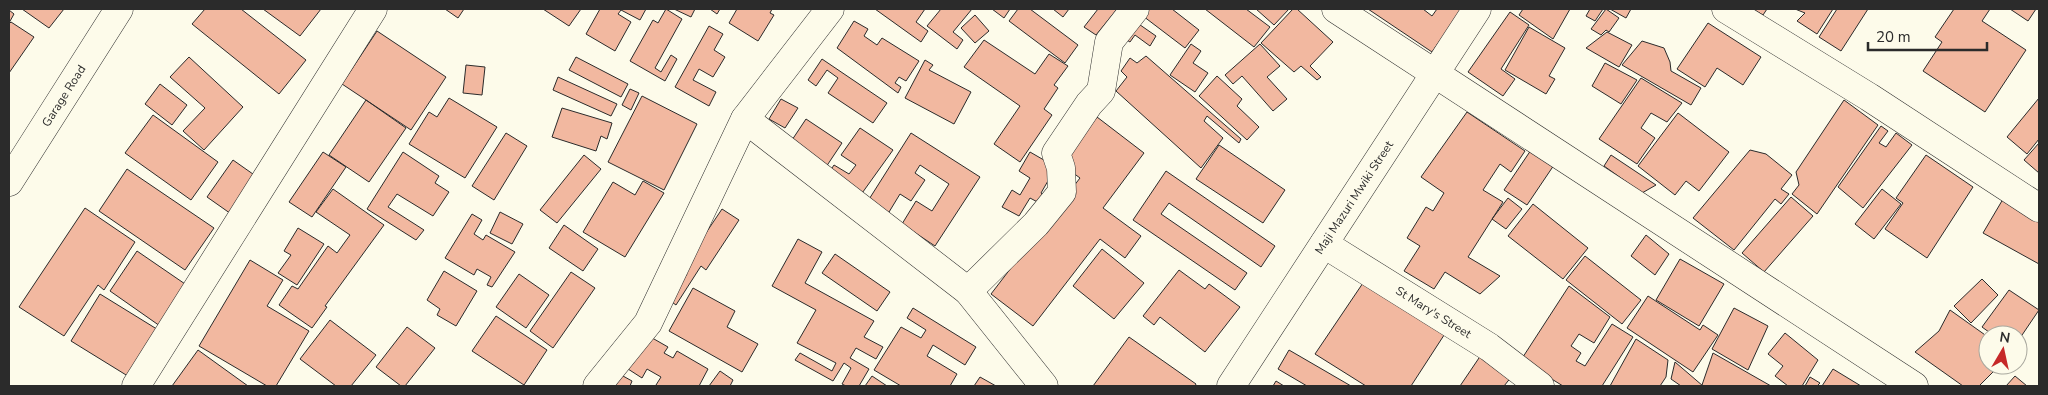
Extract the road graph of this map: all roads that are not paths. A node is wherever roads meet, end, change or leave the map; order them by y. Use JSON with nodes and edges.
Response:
{"nodes":[{"id":1,"x":119,"y":9,"type":"edge"},
{"id":2,"x":374,"y":9,"type":"edge"},
{"id":3,"x":830,"y":9,"type":"edge"},
{"id":4,"x":1135,"y":9,"type":"edge"},
{"id":5,"x":1336,"y":9,"type":"edge"},
{"id":6,"x":1478,"y":9,"type":"edge"},
{"id":7,"x":1726,"y":9,"type":"edge"},
{"id":8,"x":1435,"y":74,"type":"junction"},
{"id":9,"x":745,"y":119,"type":"junction"},
{"id":10,"x":9,"y":182,"type":"edge"},
{"id":11,"x":2039,"y":208,"type":"edge"},
{"id":12,"x":1324,"y":244,"type":"junction"},
{"id":13,"x":968,"y":291,"type":"junction"},
{"id":14,"x":136,"y":386,"type":"edge"},
{"id":15,"x":597,"y":386,"type":"edge"},
{"id":16,"x":1044,"y":386,"type":"edge"},
{"id":17,"x":1231,"y":386,"type":"edge"},
{"id":18,"x":1540,"y":386,"type":"edge"},
{"id":19,"x":1914,"y":386,"type":"edge"}],
"edges":[{"from":1,"to":10,"type":"street","name":"Garage Road"},
{"from":2,"to":14,"type":"street"},
{"from":3,"to":9,"type":"street"},
{"from":4,"to":13,"type":"street"},
{"from":5,"to":8,"type":"street"},
{"from":6,"to":8,"type":"street","name":"Maji Mazuri Mwiki Street"},
{"from":7,"to":11,"type":"street"},
{"from":8,"to":12,"type":"street","name":"Maji Mazuri Mwiki Street"},
{"from":8,"to":19,"type":"street"},
{"from":9,"to":13,"type":"street"},
{"from":9,"to":15,"type":"street"},
{"from":12,"to":17,"type":"street","name":"Maji Mazuri Mwiki Street"},
{"from":12,"to":18,"type":"street","name":"St Mary's Street"},
{"from":13,"to":16,"type":"street"}]}
